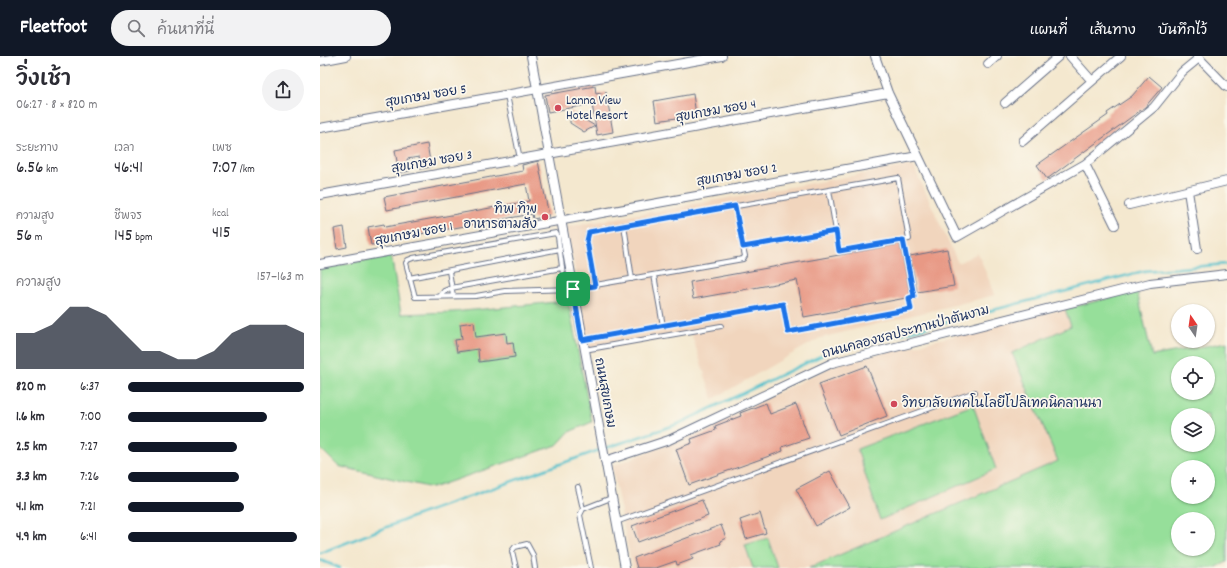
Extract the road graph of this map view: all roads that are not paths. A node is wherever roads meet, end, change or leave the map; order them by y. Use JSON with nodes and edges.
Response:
{"nodes":[{"id":1,"x":346,"y":56,"type":"edge"},
{"id":2,"x":531,"y":56,"type":"edge"},
{"id":3,"x":722,"y":56,"type":"edge"},
{"id":4,"x":875,"y":56,"type":"edge"},
{"id":5,"x":997,"y":56,"type":"edge"},
{"id":6,"x":1059,"y":56,"type":"edge"},
{"id":7,"x":1070,"y":56,"type":"edge"},
{"id":8,"x":1121,"y":56,"type":"edge"},
{"id":9,"x":1198,"y":57,"type":"edge"},
{"id":10,"x":320,"y":61,"type":"edge"},
{"id":11,"x":988,"y":64,"type":"dead end"},
{"id":12,"x":1092,"y":81,"type":"junction"},
{"id":13,"x":1227,"y":86,"type":"edge"},
{"id":14,"x":537,"y":90,"type":"junction"},
{"id":15,"x":888,"y":93,"type":"junction"},
{"id":16,"x":507,"y":95,"type":"junction"},
{"id":17,"x":1005,"y":103,"type":"dead end"},
{"id":18,"x":320,"y":128,"type":"edge"},
{"id":19,"x":1023,"y":141,"type":"dead end"},
{"id":20,"x":548,"y":154,"type":"junction"},
{"id":21,"x":918,"y":156,"type":"junction"},
{"id":22,"x":520,"y":159,"type":"junction"},
{"id":23,"x":1084,"y":164,"type":"junction"},
{"id":24,"x":1227,"y":181,"type":"edge"},
{"id":25,"x":829,"y":190,"type":"junction"},
{"id":26,"x":1188,"y":190,"type":"junction"},
{"id":27,"x":320,"y":195,"type":"edge"},
{"id":28,"x":1129,"y":205,"type":"dead end"},
{"id":29,"x":735,"y":206,"type":"junction"},
{"id":30,"x":560,"y":220,"type":"junction"},
{"id":31,"x":1115,"y":225,"type":"dead end"},
{"id":32,"x":624,"y":226,"type":"junction"},
{"id":33,"x":836,"y":231,"type":"junction"},
{"id":34,"x":903,"y":240,"type":"junction"},
{"id":35,"x":743,"y":247,"type":"junction"},
{"id":36,"x":560,"y":249,"type":"junction"},
{"id":37,"x":1197,"y":249,"type":"dead end"},
{"id":38,"x":320,"y":264,"type":"edge"},
{"id":39,"x":562,"y":268,"type":"junction"},
{"id":40,"x":448,"y":271,"type":"junction"},
{"id":41,"x":1227,"y":274,"type":"edge"},
{"id":42,"x":654,"y":275,"type":"junction"},
{"id":43,"x":409,"y":278,"type":"junction"},
{"id":44,"x":632,"y":279,"type":"junction"},
{"id":45,"x":595,"y":286,"type":"junction"},
{"id":46,"x":451,"y":288,"type":"junction"},
{"id":47,"x":569,"y":289,"type":"junction"},
{"id":48,"x":440,"y":296,"type":"junction"},
{"id":49,"x":453,"y":296,"type":"junction"},
{"id":50,"x":663,"y":326,"type":"junction"},
{"id":51,"x":721,"y":326,"type":"dead end"},
{"id":52,"x":582,"y":340,"type":"junction"},
{"id":53,"x":584,"y":350,"type":"junction"},
{"id":54,"x":975,"y":392,"type":"dead end"},
{"id":55,"x":605,"y":461,"type":"junction"},
{"id":56,"x":578,"y":487,"type":"dead end"},
{"id":57,"x":612,"y":498,"type":"junction"},
{"id":58,"x":583,"y":509,"type":"junction"},
{"id":59,"x":616,"y":522,"type":"junction"},
{"id":60,"x":516,"y":568,"type":"edge"},
{"id":61,"x":535,"y":568,"type":"edge"},
{"id":62,"x":591,"y":568,"type":"edge"},
{"id":63,"x":625,"y":568,"type":"edge"}],
"edges":[{"from":1,"to":10,"type":"street"},
{"from":2,"to":14,"type":"street","name":"ถนนสุขเกษม"},
{"from":3,"to":14,"type":"street","name":"สุขเกษม ซอย 5"},
{"from":4,"to":15,"type":"street"},
{"from":5,"to":11,"type":"street"},
{"from":6,"to":17,"type":"street"},
{"from":7,"to":12,"type":"street"},
{"from":8,"to":12,"type":"street"},
{"from":9,"to":13,"type":"street"},
{"from":9,"to":23,"type":"street"},
{"from":12,"to":19,"type":"street"},
{"from":14,"to":16,"type":"street","name":"สุขเกษม ซอย 5"},
{"from":14,"to":20,"type":"street","name":"ถนนสุขเกษม"},
{"from":15,"to":20,"type":"street","name":"สุขเกษม ซอย 4"},
{"from":15,"to":21,"type":"street"},
{"from":16,"to":18,"type":"street","name":"สุขเกษม ซอย 5"},
{"from":16,"to":22,"type":"lane"},
{"from":20,"to":22,"type":"street","name":"สุขเกษม ซอย 3"},
{"from":20,"to":30,"type":"street","name":"ถนนสุขเกษม"},
{"from":21,"to":23,"type":"street"},
{"from":21,"to":30,"type":"street","name":"สุขเกษม ซอย 2"},
{"from":22,"to":27,"type":"street","name":"สุขเกษม ซอย 3"},
{"from":23,"to":31,"type":"street"},
{"from":24,"to":26,"type":"street"},
{"from":25,"to":29,"type":"lane"},
{"from":25,"to":33,"type":"lane"},
{"from":25,"to":34,"type":"lane"},
{"from":26,"to":28,"type":"street"},
{"from":26,"to":37,"type":"street"},
{"from":29,"to":32,"type":"lane"},
{"from":29,"to":35,"type":"lane"},
{"from":30,"to":38,"type":"street","name":"สุขเกษม ซอย 1"},
{"from":30,"to":47,"type":"street","name":"ถนนสุขเกษม"},
{"from":32,"to":44,"type":"lane"},
{"from":32,"to":45,"type":"lane"},
{"from":33,"to":34,"type":"lane"},
{"from":33,"to":35,"type":"lane"},
{"from":34,"to":50,"type":"lane"},
{"from":35,"to":42,"type":"lane"},
{"from":36,"to":39,"type":"lane"},
{"from":36,"to":40,"type":"lane"},
{"from":36,"to":43,"type":"lane"},
{"from":39,"to":46,"type":"lane"},
{"from":39,"to":47,"type":"lane"},
{"from":40,"to":43,"type":"lane"},
{"from":40,"to":46,"type":"lane"},
{"from":41,"to":55,"type":"street","name":"ถนนคลองชลประทานป่าตันงาม"},
{"from":42,"to":44,"type":"lane"},
{"from":42,"to":50,"type":"lane"},
{"from":43,"to":48,"type":"lane"},
{"from":44,"to":45,"type":"lane"},
{"from":45,"to":47,"type":"lane"},
{"from":46,"to":48,"type":"lane"},
{"from":46,"to":49,"type":"lane"},
{"from":47,"to":49,"type":"lane"},
{"from":47,"to":52,"type":"street","name":"ถนนสุขเกษม"},
{"from":48,"to":49,"type":"lane"},
{"from":50,"to":52,"type":"lane"},
{"from":51,"to":53,"type":"lane"},
{"from":52,"to":53,"type":"street","name":"ถนนสุขเกษม"},
{"from":53,"to":55,"type":"street","name":"ถนนสุขเกษม"},
{"from":54,"to":59,"type":"lane"},
{"from":55,"to":57,"type":"street","name":"ถนนสุขเกษม"},
{"from":56,"to":58,"type":"lane"},
{"from":57,"to":58,"type":"lane"},
{"from":57,"to":59,"type":"street","name":"ถนนสุขเกษม"},
{"from":58,"to":62,"type":"lane"},
{"from":59,"to":63,"type":"street","name":"ถนนสุขเกษม"},
{"from":60,"to":61,"type":"lane"}]}
